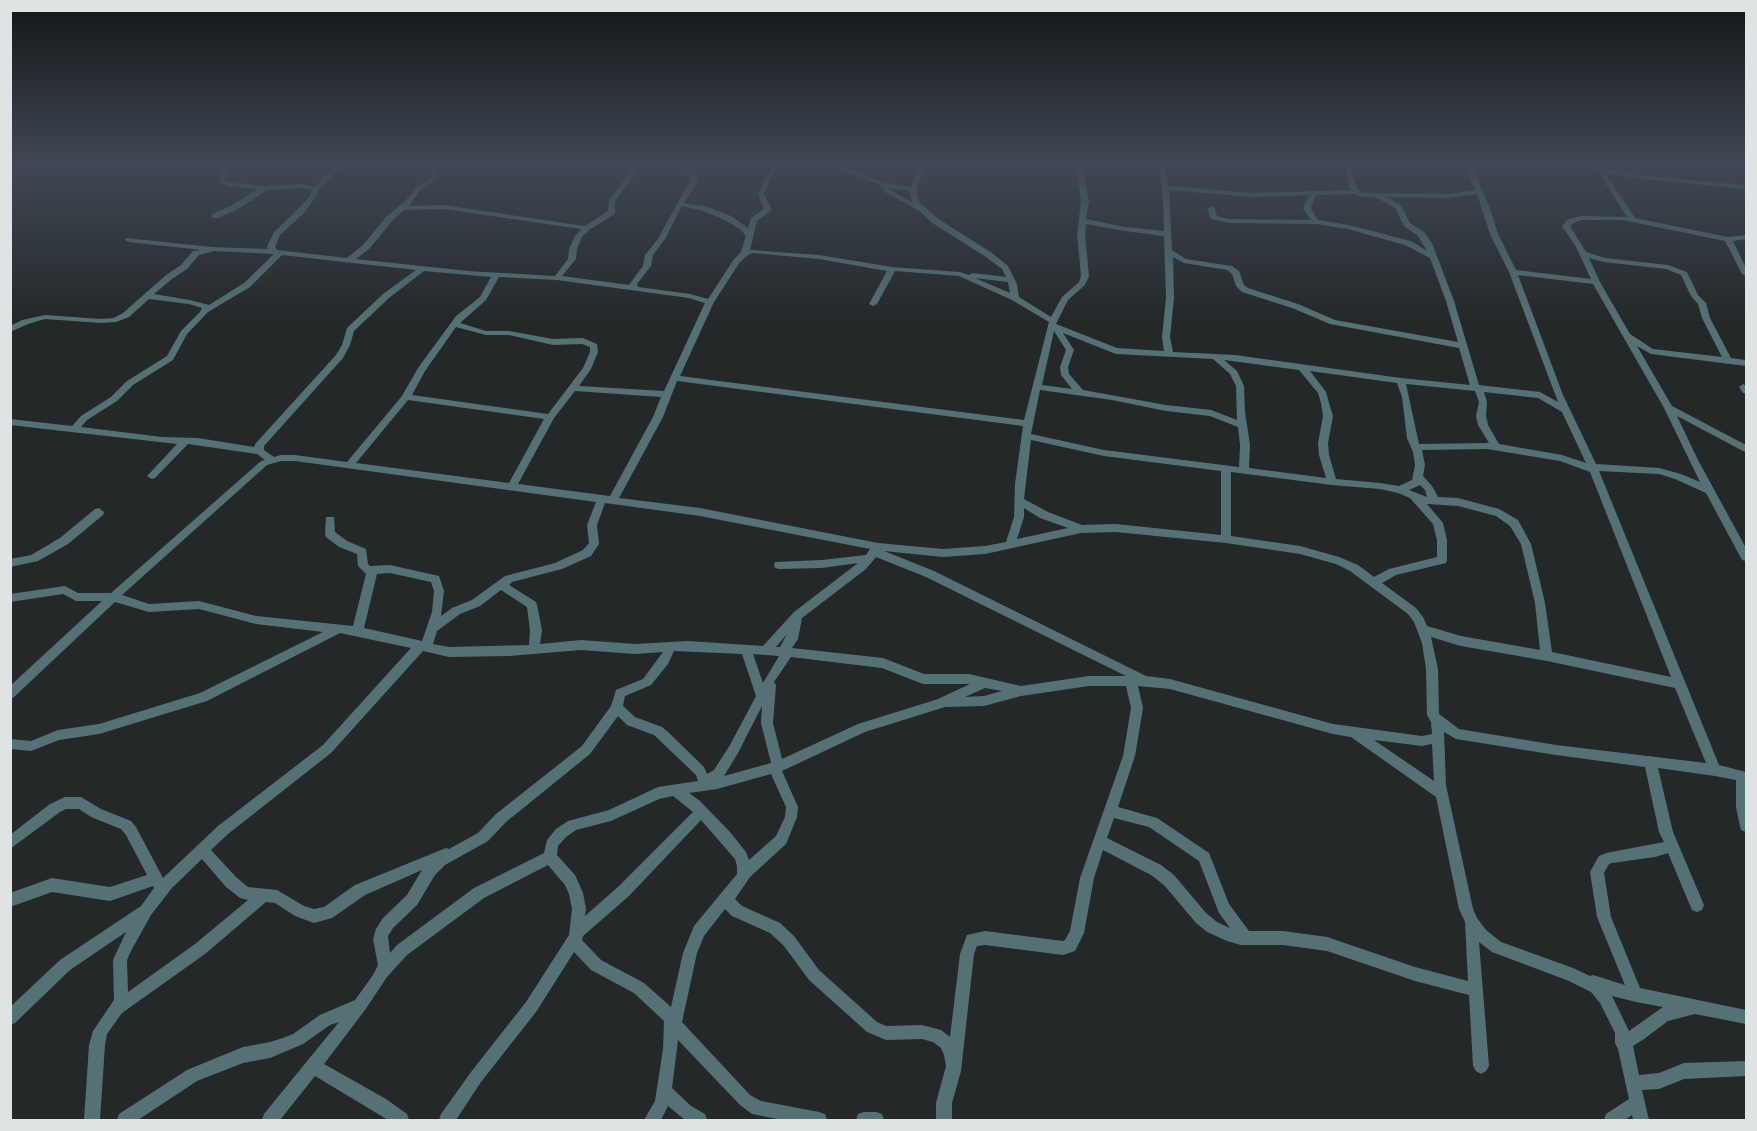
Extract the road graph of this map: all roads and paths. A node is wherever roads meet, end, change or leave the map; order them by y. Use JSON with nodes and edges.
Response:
{"nodes":[{"id":1,"x":294,"y":218,"type":"edge"},
{"id":2,"x":391,"y":218,"type":"edge"},
{"id":3,"x":516,"y":218,"type":"edge"},
{"id":4,"x":603,"y":218,"type":"edge"},
{"id":5,"x":673,"y":218,"type":"edge"},
{"id":6,"x":727,"y":218,"type":"edge"},
{"id":7,"x":757,"y":218,"type":"edge"},
{"id":8,"x":933,"y":218,"type":"edge"},
{"id":9,"x":1083,"y":218,"type":"edge"},
{"id":10,"x":1167,"y":218,"type":"edge"},
{"id":11,"x":1216,"y":218,"type":"edge"},
{"id":12,"x":1313,"y":218,"type":"edge"},
{"id":13,"x":1404,"y":218,"type":"edge"},
{"id":14,"x":1488,"y":218,"type":"edge"},
{"id":15,"x":1632,"y":219,"type":"joint"},
{"id":16,"x":1083,"y":221,"type":"junction"},
{"id":17,"x":1316,"y":222,"type":"junction"},
{"id":18,"x":586,"y":228,"type":"junction"},
{"id":19,"x":1168,"y":234,"type":"junction"},
{"id":20,"x":749,"y":235,"type":"junction"},
{"id":21,"x":1746,"y":237,"type":"edge"},
{"id":22,"x":1728,"y":239,"type":"junction"},
{"id":23,"x":129,"y":240,"type":"dead end"},
{"id":24,"x":214,"y":249,"type":"junction"},
{"id":25,"x":1169,"y":251,"type":"junction"},
{"id":26,"x":276,"y":252,"type":"junction"},
{"id":27,"x":745,"y":253,"type":"junction"},
{"id":28,"x":1584,"y":254,"type":"junction"},
{"id":29,"x":1433,"y":257,"type":"junction"},
{"id":30,"x":349,"y":260,"type":"junction"},
{"id":31,"x":1611,"y":261,"type":"junction"},
{"id":32,"x":423,"y":268,"type":"junction"},
{"id":33,"x":892,"y":269,"type":"junction"},
{"id":34,"x":1591,"y":269,"type":"junction"},
{"id":35,"x":1513,"y":272,"type":"junction"},
{"id":36,"x":497,"y":274,"type":"junction"},
{"id":37,"x":1746,"y":274,"type":"edge"},
{"id":38,"x":967,"y":275,"type":"junction"},
{"id":39,"x":557,"y":278,"type":"junction"},
{"id":40,"x":1011,"y":280,"type":"junction"},
{"id":41,"x":1596,"y":282,"type":"junction"},
{"id":42,"x":634,"y":288,"type":"junction"},
{"id":43,"x":148,"y":296,"type":"junction"},
{"id":44,"x":1015,"y":297,"type":"junction"},
{"id":45,"x":710,"y":302,"type":"junction"},
{"id":46,"x":873,"y":304,"type":"dead end"},
{"id":47,"x":205,"y":310,"type":"junction"},
{"id":48,"x":455,"y":324,"type":"junction"},
{"id":49,"x":1053,"y":324,"type":"junction"},
{"id":50,"x":10,"y":330,"type":"edge"},
{"id":51,"x":1625,"y":335,"type":"junction"},
{"id":52,"x":1464,"y":346,"type":"junction"},
{"id":53,"x":1169,"y":352,"type":"junction"},
{"id":54,"x":1215,"y":357,"type":"junction"},
{"id":55,"x":1727,"y":359,"type":"junction"},
{"id":56,"x":1746,"y":363,"type":"edge"},
{"id":57,"x":1301,"y":366,"type":"junction"},
{"id":58,"x":675,"y":378,"type":"junction"},
{"id":59,"x":1401,"y":381,"type":"junction"},
{"id":60,"x":1037,"y":387,"type":"junction"},
{"id":61,"x":573,"y":388,"type":"junction"},
{"id":62,"x":1476,"y":388,"type":"junction"},
{"id":63,"x":1080,"y":392,"type":"junction"},
{"id":64,"x":666,"y":394,"type":"junction"},
{"id":65,"x":406,"y":397,"type":"junction"},
{"id":66,"x":1669,"y":408,"type":"junction"},
{"id":67,"x":1566,"y":411,"type":"junction"},
{"id":68,"x":550,"y":417,"type":"junction"},
{"id":69,"x":10,"y":422,"type":"edge"},
{"id":70,"x":1028,"y":424,"type":"junction"},
{"id":71,"x":1242,"y":425,"type":"junction"},
{"id":72,"x":75,"y":429,"type":"junction"},
{"id":73,"x":1028,"y":436,"type":"junction"},
{"id":74,"x":184,"y":441,"type":"junction"},
{"id":75,"x":1416,"y":447,"type":"junction"},
{"id":76,"x":1496,"y":447,"type":"junction"},
{"id":77,"x":1746,"y":449,"type":"edge"},
{"id":78,"x":259,"y":451,"type":"junction"},
{"id":79,"x":272,"y":459,"type":"junction"},
{"id":80,"x":350,"y":464,"type":"junction"},
{"id":81,"x":1226,"y":469,"type":"junction"},
{"id":82,"x":1593,"y":469,"type":"junction"},
{"id":83,"x":1244,"y":470,"type":"junction"},
{"id":84,"x":152,"y":476,"type":"dead end"},
{"id":85,"x":1419,"y":478,"type":"junction"},
{"id":86,"x":1332,"y":482,"type":"junction"},
{"id":87,"x":511,"y":488,"type":"junction"},
{"id":88,"x":1400,"y":490,"type":"junction"},
{"id":89,"x":1711,"y":492,"type":"junction"},
{"id":90,"x":1412,"y":497,"type":"junction"},
{"id":91,"x":607,"y":500,"type":"junction"},
{"id":92,"x":1021,"y":501,"type":"junction"},
{"id":93,"x":1434,"y":501,"type":"junction"},
{"id":94,"x":99,"y":512,"type":"dead end"},
{"id":95,"x":330,"y":520,"type":"dead end"},
{"id":96,"x":1081,"y":529,"type":"junction"},
{"id":97,"x":1226,"y":539,"type":"junction"},
{"id":98,"x":1010,"y":545,"type":"junction"},
{"id":99,"x":875,"y":552,"type":"junction"},
{"id":100,"x":1746,"y":557,"type":"edge"},
{"id":101,"x":10,"y":563,"type":"edge"},
{"id":102,"x":779,"y":565,"type":"dead end"},
{"id":103,"x":370,"y":570,"type":"junction"},
{"id":104,"x":1374,"y":582,"type":"junction"},
{"id":105,"x":501,"y":585,"type":"junction"},
{"id":106,"x":113,"y":597,"type":"junction"},
{"id":107,"x":10,"y":598,"type":"edge"},
{"id":108,"x":795,"y":619,"type":"junction"},
{"id":109,"x":338,"y":630,"type":"junction"},
{"id":110,"x":430,"y":630,"type":"junction"},
{"id":111,"x":1424,"y":630,"type":"junction"},
{"id":112,"x":361,"y":633,"type":"junction"},
{"id":113,"x":424,"y":646,"type":"junction"},
{"id":114,"x":671,"y":647,"type":"junction"},
{"id":115,"x":534,"y":649,"type":"junction"},
{"id":116,"x":746,"y":650,"type":"junction"},
{"id":117,"x":765,"y":651,"type":"junction"},
{"id":118,"x":785,"y":652,"type":"junction"},
{"id":119,"x":1547,"y":656,"type":"junction"},
{"id":120,"x":771,"y":678,"type":"junction"},
{"id":121,"x":1129,"y":680,"type":"junction"},
{"id":122,"x":1147,"y":681,"type":"junction"},
{"id":123,"x":987,"y":682,"type":"junction"},
{"id":124,"x":1679,"y":684,"type":"junction"},
{"id":125,"x":1021,"y":691,"type":"junction"},
{"id":126,"x":10,"y":694,"type":"edge"},
{"id":127,"x":761,"y":695,"type":"junction"},
{"id":128,"x":941,"y":703,"type":"junction"},
{"id":129,"x":617,"y":708,"type":"junction"},
{"id":130,"x":1437,"y":721,"type":"junction"},
{"id":131,"x":1354,"y":732,"type":"junction"},
{"id":132,"x":1436,"y":738,"type":"junction"},
{"id":133,"x":10,"y":744,"type":"edge"},
{"id":134,"x":1650,"y":762,"type":"junction"},
{"id":135,"x":776,"y":768,"type":"junction"},
{"id":136,"x":1715,"y":770,"type":"junction"},
{"id":137,"x":1744,"y":777,"type":"edge"},
{"id":138,"x":705,"y":783,"type":"junction"},
{"id":139,"x":674,"y":790,"type":"junction"},
{"id":140,"x":1442,"y":794,"type":"junction"},
{"id":141,"x":1110,"y":811,"type":"junction"},
{"id":142,"x":701,"y":812,"type":"junction"},
{"id":143,"x":1746,"y":826,"type":"edge"},
{"id":144,"x":1100,"y":841,"type":"junction"},
{"id":145,"x":10,"y":843,"type":"edge"},
{"id":146,"x":1671,"y":846,"type":"junction"},
{"id":147,"x":202,"y":850,"type":"junction"},
{"id":148,"x":452,"y":854,"type":"junction"},
{"id":149,"x":550,"y":857,"type":"junction"},
{"id":150,"x":744,"y":873,"type":"junction"},
{"id":151,"x":159,"y":884,"type":"junction"},
{"id":152,"x":263,"y":896,"type":"junction"},
{"id":153,"x":728,"y":896,"type":"junction"},
{"id":154,"x":10,"y":900,"type":"edge"},
{"id":155,"x":1697,"y":904,"type":"dead end"},
{"id":156,"x":146,"y":910,"type":"junction"},
{"id":157,"x":1471,"y":920,"type":"junction"},
{"id":158,"x":575,"y":937,"type":"junction"},
{"id":159,"x":1246,"y":938,"type":"junction"},
{"id":160,"x":381,"y":974,"type":"junction"},
{"id":161,"x":1573,"y":975,"type":"junction"},
{"id":162,"x":1476,"y":990,"type":"junction"},
{"id":163,"x":1636,"y":995,"type":"junction"},
{"id":164,"x":360,"y":1005,"type":"junction"},
{"id":165,"x":118,"y":1008,"type":"junction"},
{"id":166,"x":1706,"y":1008,"type":"junction"},
{"id":167,"x":1746,"y":1017,"type":"edge"},
{"id":168,"x":10,"y":1018,"type":"edge"},
{"id":169,"x":673,"y":1021,"type":"junction"},
{"id":170,"x":1623,"y":1043,"type":"junction"},
{"id":171,"x":313,"y":1066,"type":"junction"},
{"id":172,"x":1481,"y":1066,"type":"dead end"},
{"id":173,"x":1746,"y":1069,"type":"edge"},
{"id":174,"x":952,"y":1071,"type":"junction"},
{"id":175,"x":1633,"y":1083,"type":"junction"},
{"id":176,"x":664,"y":1091,"type":"junction"},
{"id":177,"x":1638,"y":1102,"type":"junction"},
{"id":178,"x":92,"y":1120,"type":"edge"},
{"id":179,"x":125,"y":1120,"type":"edge"},
{"id":180,"x":270,"y":1120,"type":"edge"},
{"id":181,"x":401,"y":1120,"type":"edge"},
{"id":182,"x":447,"y":1120,"type":"edge"},
{"id":183,"x":652,"y":1120,"type":"edge"},
{"id":184,"x":699,"y":1120,"type":"edge"},
{"id":185,"x":819,"y":1120,"type":"edge"},
{"id":186,"x":864,"y":1120,"type":"edge"},
{"id":187,"x":876,"y":1120,"type":"edge"},
{"id":188,"x":944,"y":1120,"type":"edge"},
{"id":189,"x":1612,"y":1120,"type":"edge"},
{"id":190,"x":1641,"y":1120,"type":"edge"}],
"edges":[{"from":1,"to":26,"type":"street"},
{"from":2,"to":30,"type":"street"},
{"from":3,"to":18,"type":"street"},
{"from":4,"to":18,"type":"street"},
{"from":5,"to":42,"type":"street"},
{"from":6,"to":20,"type":"street"},
{"from":7,"to":20,"type":"street"},
{"from":8,"to":40,"type":"street"},
{"from":9,"to":16,"type":"street"},
{"from":10,"to":19,"type":"street"},
{"from":11,"to":17,"type":"street"},
{"from":12,"to":17,"type":"street"},
{"from":13,"to":29,"type":"street"},
{"from":14,"to":35,"type":"street"},
{"from":15,"to":22,"type":"street"},
{"from":15,"to":28,"type":"street"},
{"from":16,"to":19,"type":"street"},
{"from":16,"to":49,"type":"street"},
{"from":17,"to":29,"type":"street"},
{"from":18,"to":39,"type":"street"},
{"from":19,"to":25,"type":"street"},
{"from":20,"to":27,"type":"street"},
{"from":21,"to":22,"type":"street"},
{"from":22,"to":37,"type":"street"},
{"from":23,"to":24,"type":"street"},
{"from":24,"to":26,"type":"street"},
{"from":24,"to":43,"type":"street"},
{"from":25,"to":52,"type":"street"},
{"from":25,"to":53,"type":"street"},
{"from":26,"to":30,"type":"street"},
{"from":26,"to":47,"type":"street"},
{"from":27,"to":33,"type":"street"},
{"from":27,"to":45,"type":"street"},
{"from":28,"to":31,"type":"street"},
{"from":28,"to":34,"type":"street"},
{"from":29,"to":52,"type":"street"},
{"from":30,"to":32,"type":"street"},
{"from":31,"to":34,"type":"street"},
{"from":31,"to":55,"type":"street"},
{"from":32,"to":36,"type":"street"},
{"from":32,"to":78,"type":"street"},
{"from":33,"to":38,"type":"street"},
{"from":33,"to":46,"type":"street"},
{"from":34,"to":41,"type":"street"},
{"from":35,"to":41,"type":"street"},
{"from":35,"to":67,"type":"street"},
{"from":36,"to":39,"type":"street"},
{"from":36,"to":48,"type":"street"},
{"from":38,"to":40,"type":"street"},
{"from":38,"to":44,"type":"street"},
{"from":39,"to":42,"type":"street"},
{"from":40,"to":44,"type":"street"},
{"from":41,"to":51,"type":"street"},
{"from":42,"to":45,"type":"street"},
{"from":43,"to":47,"type":"street"},
{"from":43,"to":50,"type":"street"},
{"from":44,"to":49,"type":"street"},
{"from":45,"to":58,"type":"street"},
{"from":47,"to":72,"type":"street"},
{"from":48,"to":61,"type":"street"},
{"from":48,"to":65,"type":"street"},
{"from":49,"to":53,"type":"street"},
{"from":49,"to":60,"type":"street"},
{"from":49,"to":63,"type":"street"},
{"from":51,"to":55,"type":"street"},
{"from":51,"to":66,"type":"street"},
{"from":52,"to":62,"type":"street"},
{"from":53,"to":54,"type":"street"},
{"from":54,"to":57,"type":"street"},
{"from":54,"to":71,"type":"street"},
{"from":55,"to":56,"type":"street"},
{"from":57,"to":59,"type":"street"},
{"from":57,"to":86,"type":"street"},
{"from":58,"to":64,"type":"street"},
{"from":58,"to":70,"type":"street"},
{"from":59,"to":62,"type":"street"},
{"from":59,"to":75,"type":"street"},
{"from":60,"to":63,"type":"street"},
{"from":60,"to":70,"type":"street"},
{"from":61,"to":64,"type":"street"},
{"from":61,"to":68,"type":"street"},
{"from":62,"to":67,"type":"street"},
{"from":62,"to":76,"type":"street"},
{"from":63,"to":71,"type":"street"},
{"from":64,"to":91,"type":"street"},
{"from":65,"to":68,"type":"street"},
{"from":65,"to":80,"type":"street"},
{"from":66,"to":77,"type":"street"},
{"from":66,"to":89,"type":"street"},
{"from":67,"to":82,"type":"street"},
{"from":68,"to":87,"type":"street"},
{"from":69,"to":72,"type":"street"},
{"from":70,"to":73,"type":"street"},
{"from":71,"to":83,"type":"street"},
{"from":72,"to":74,"type":"street"},
{"from":73,"to":81,"type":"street"},
{"from":73,"to":92,"type":"street"},
{"from":74,"to":78,"type":"street"},
{"from":74,"to":84,"type":"street"},
{"from":75,"to":76,"type":"street"},
{"from":75,"to":85,"type":"street"},
{"from":76,"to":82,"type":"street"},
{"from":78,"to":79,"type":"street"},
{"from":79,"to":80,"type":"street"},
{"from":79,"to":106,"type":"street"},
{"from":80,"to":87,"type":"street"},
{"from":81,"to":83,"type":"street"},
{"from":81,"to":97,"type":"street"},
{"from":82,"to":89,"type":"street"},
{"from":82,"to":124,"type":"street"},
{"from":83,"to":86,"type":"street"},
{"from":85,"to":88,"type":"street"},
{"from":85,"to":93,"type":"street"},
{"from":86,"to":88,"type":"street"},
{"from":87,"to":91,"type":"street"},
{"from":88,"to":90,"type":"street"},
{"from":89,"to":100,"type":"street"},
{"from":90,"to":93,"type":"street"},
{"from":90,"to":104,"type":"street"},
{"from":91,"to":99,"type":"street"},
{"from":91,"to":105,"type":"street"},
{"from":92,"to":96,"type":"street"},
{"from":92,"to":98,"type":"street"},
{"from":93,"to":119,"type":"street"},
{"from":94,"to":101,"type":"street"},
{"from":95,"to":103,"type":"street"},
{"from":96,"to":97,"type":"street"},
{"from":96,"to":98,"type":"street"},
{"from":97,"to":104,"type":"street"},
{"from":98,"to":99,"type":"street"},
{"from":99,"to":102,"type":"street"},
{"from":99,"to":108,"type":"street"},
{"from":99,"to":122,"type":"street"},
{"from":103,"to":110,"type":"street"},
{"from":103,"to":112,"type":"street"},
{"from":104,"to":111,"type":"street"},
{"from":105,"to":110,"type":"street"},
{"from":105,"to":115,"type":"street"},
{"from":106,"to":107,"type":"street"},
{"from":106,"to":109,"type":"street"},
{"from":106,"to":126,"type":"street"},
{"from":108,"to":117,"type":"street"},
{"from":108,"to":118,"type":"street"},
{"from":109,"to":112,"type":"street"},
{"from":109,"to":133,"type":"street"},
{"from":110,"to":113,"type":"street"},
{"from":111,"to":119,"type":"street"},
{"from":111,"to":130,"type":"street"},
{"from":112,"to":113,"type":"street"},
{"from":113,"to":115,"type":"street"},
{"from":113,"to":147,"type":"street"},
{"from":114,"to":115,"type":"street"},
{"from":114,"to":116,"type":"street"},
{"from":114,"to":129,"type":"street"},
{"from":116,"to":117,"type":"street"},
{"from":116,"to":127,"type":"street"},
{"from":117,"to":118,"type":"street"},
{"from":118,"to":120,"type":"street"},
{"from":118,"to":123,"type":"street"},
{"from":119,"to":124,"type":"street"},
{"from":120,"to":127,"type":"street"},
{"from":120,"to":135,"type":"street"},
{"from":121,"to":122,"type":"street"},
{"from":121,"to":125,"type":"street"},
{"from":121,"to":141,"type":"street"},
{"from":122,"to":131,"type":"street"},
{"from":123,"to":125,"type":"street"},
{"from":123,"to":128,"type":"street"},
{"from":124,"to":136,"type":"street"},
{"from":125,"to":128,"type":"street"},
{"from":127,"to":138,"type":"street"},
{"from":128,"to":135,"type":"street"},
{"from":129,"to":138,"type":"street"},
{"from":129,"to":148,"type":"street"},
{"from":130,"to":132,"type":"street"},
{"from":130,"to":134,"type":"street"},
{"from":131,"to":132,"type":"street"},
{"from":131,"to":140,"type":"street"},
{"from":132,"to":140,"type":"street"},
{"from":134,"to":136,"type":"street"},
{"from":134,"to":146,"type":"street"},
{"from":135,"to":138,"type":"street"},
{"from":135,"to":150,"type":"street"},
{"from":136,"to":137,"type":"street"},
{"from":137,"to":143,"type":"street"},
{"from":138,"to":139,"type":"street"},
{"from":139,"to":142,"type":"street"},
{"from":139,"to":149,"type":"street"},
{"from":140,"to":157,"type":"street"},
{"from":141,"to":144,"type":"street"},
{"from":141,"to":159,"type":"street"},
{"from":142,"to":150,"type":"street"},
{"from":142,"to":158,"type":"street"},
{"from":144,"to":159,"type":"street"},
{"from":144,"to":174,"type":"street"},
{"from":145,"to":151,"type":"street"},
{"from":146,"to":155,"type":"street"},
{"from":146,"to":163,"type":"street"},
{"from":147,"to":151,"type":"street"},
{"from":147,"to":152,"type":"street"},
{"from":148,"to":152,"type":"street"},
{"from":148,"to":160,"type":"street"},
{"from":149,"to":158,"type":"street"},
{"from":149,"to":160,"type":"street"},
{"from":150,"to":153,"type":"street"},
{"from":151,"to":154,"type":"street"},
{"from":151,"to":156,"type":"street"},
{"from":152,"to":165,"type":"street"},
{"from":153,"to":169,"type":"street"},
{"from":153,"to":174,"type":"street"},
{"from":156,"to":165,"type":"street"},
{"from":156,"to":168,"type":"street"},
{"from":157,"to":161,"type":"street"},
{"from":157,"to":162,"type":"street"},
{"from":158,"to":169,"type":"street"},
{"from":158,"to":182,"type":"street"},
{"from":159,"to":162,"type":"street"},
{"from":160,"to":164,"type":"street"},
{"from":161,"to":163,"type":"street"},
{"from":161,"to":170,"type":"street"},
{"from":162,"to":172,"type":"street"},
{"from":163,"to":166,"type":"street"},
{"from":164,"to":171,"type":"street"},
{"from":164,"to":179,"type":"street"},
{"from":165,"to":178,"type":"street"},
{"from":166,"to":167,"type":"street"},
{"from":166,"to":170,"type":"street"},
{"from":169,"to":176,"type":"street"},
{"from":169,"to":185,"type":"street"},
{"from":170,"to":175,"type":"street"},
{"from":171,"to":180,"type":"street"},
{"from":171,"to":181,"type":"street"},
{"from":173,"to":175,"type":"street"},
{"from":174,"to":188,"type":"street"},
{"from":175,"to":177,"type":"street"},
{"from":176,"to":183,"type":"street"},
{"from":176,"to":184,"type":"street"},
{"from":177,"to":189,"type":"street"},
{"from":177,"to":190,"type":"street"},
{"from":186,"to":187,"type":"street"}]}
